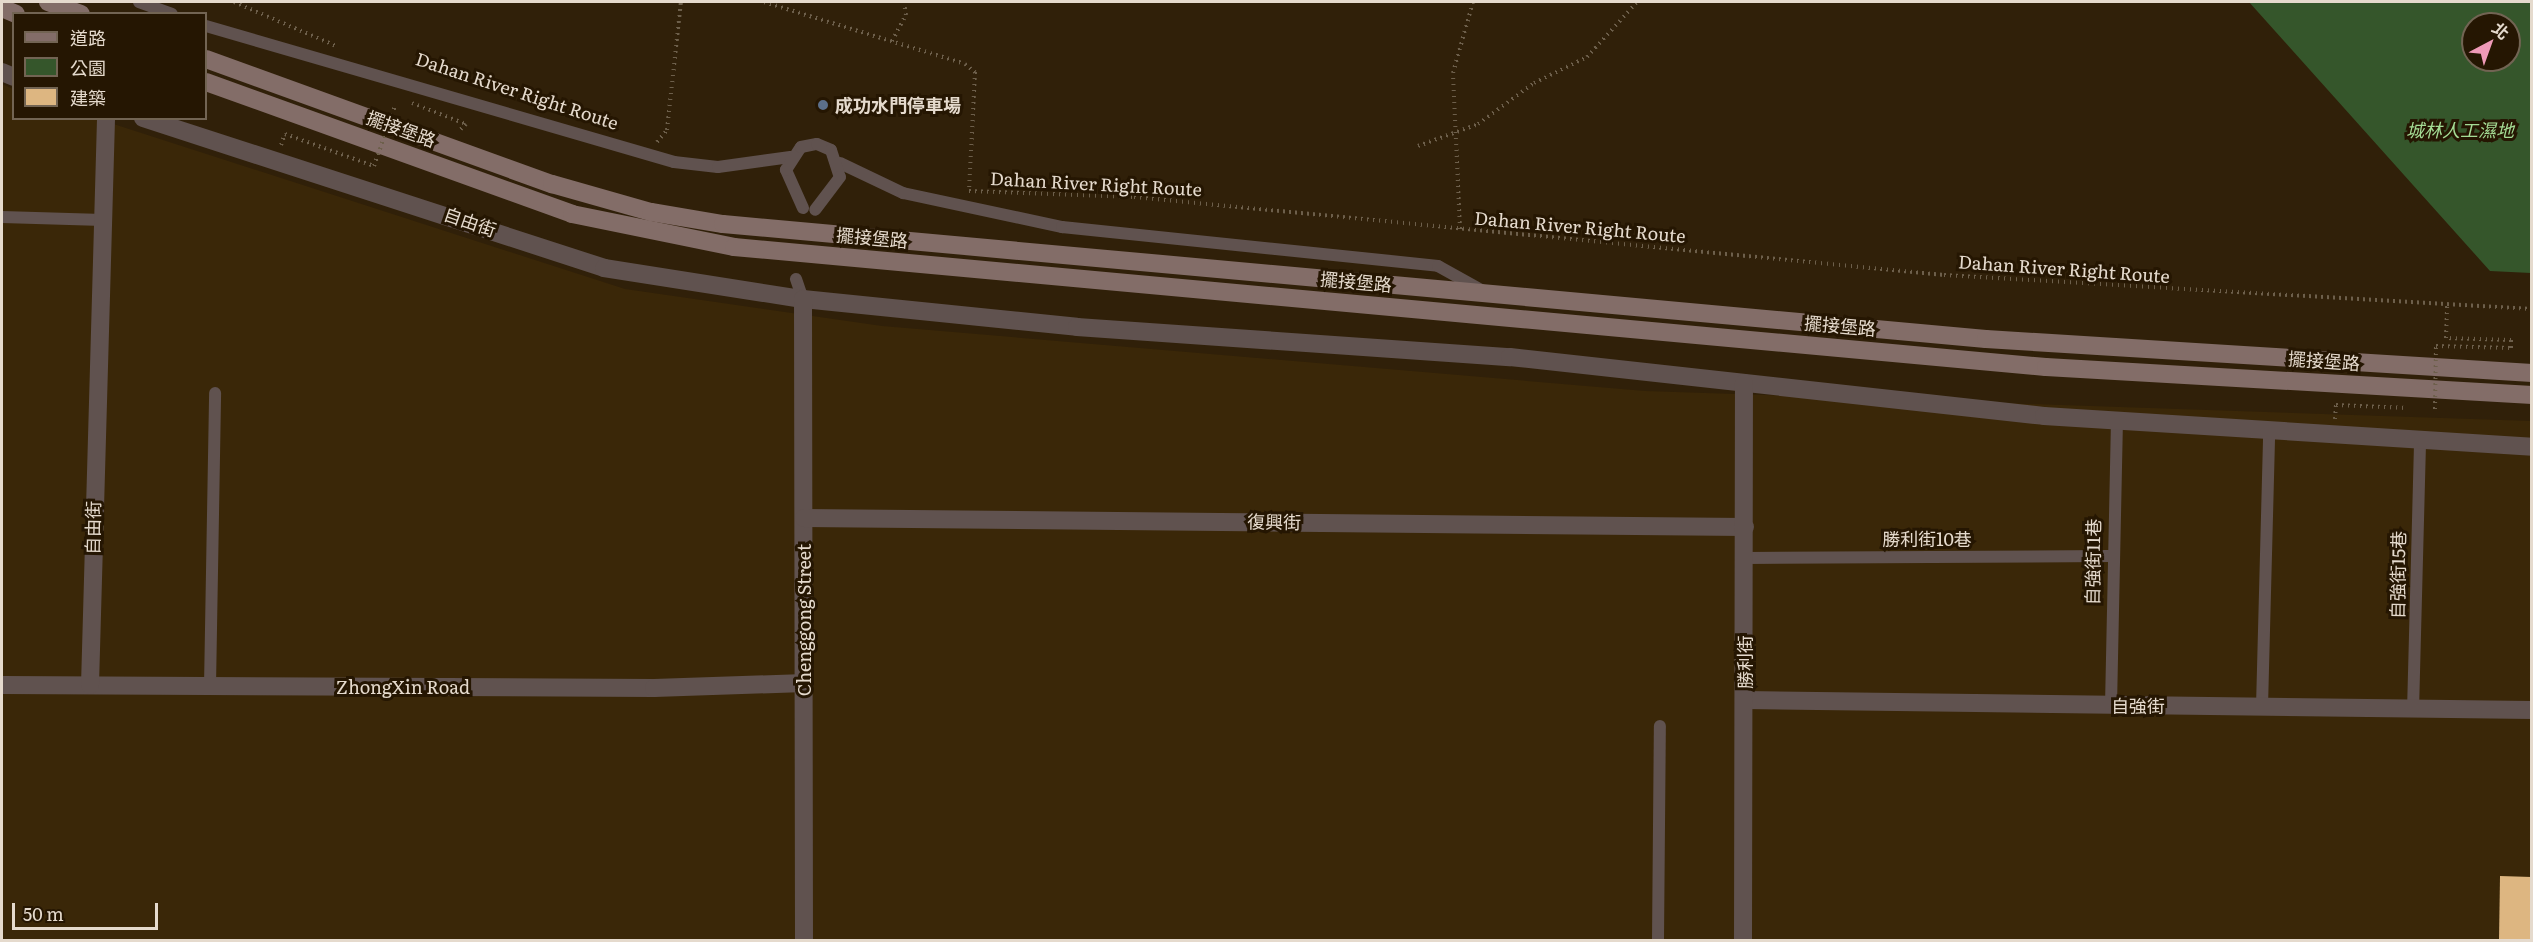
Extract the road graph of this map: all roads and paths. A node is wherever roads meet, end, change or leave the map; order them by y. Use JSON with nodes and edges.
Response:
{"nodes":[{"id":1,"x":48,"y":2,"type":"edge"},
{"id":2,"x":139,"y":2,"type":"edge"},
{"id":3,"x":234,"y":2,"type":"edge"},
{"id":4,"x":681,"y":2,"type":"edge"},
{"id":5,"x":764,"y":2,"type":"edge"},
{"id":6,"x":904,"y":2,"type":"edge"},
{"id":7,"x":1473,"y":2,"type":"edge"},
{"id":8,"x":1637,"y":2,"type":"edge"},
{"id":9,"x":76,"y":12,"type":"edge"},
{"id":10,"x":166,"y":12,"type":"edge"},
{"id":11,"x":207,"y":26,"type":"edge"},
{"id":12,"x":892,"y":41,"type":"junction"},
{"id":13,"x":346,"y":50,"type":"dead end"},
{"id":14,"x":207,"y":59,"type":"edge"},
{"id":15,"x":207,"y":82,"type":"edge"},
{"id":16,"x":411,"y":104,"type":"dead end"},
{"id":17,"x":395,"y":106,"type":"dead end"},
{"id":18,"x":106,"y":120,"type":"edge"},
{"id":19,"x":149,"y":120,"type":"edge"},
{"id":20,"x":463,"y":131,"type":"dead end"},
{"id":21,"x":285,"y":134,"type":"dead end"},
{"id":22,"x":1456,"y":135,"type":"junction"},
{"id":23,"x":647,"y":145,"type":"dead end"},
{"id":24,"x":1418,"y":146,"type":"dead end"},
{"id":25,"x":790,"y":157,"type":"junction"},
{"id":26,"x":840,"y":163,"type":"junction"},
{"id":27,"x":2,"y":217,"type":"edge"},
{"id":28,"x":103,"y":220,"type":"junction"},
{"id":29,"x":1460,"y":229,"type":"junction"},
{"id":30,"x":801,"y":278,"type":"dead end"},
{"id":31,"x":1489,"y":294,"type":"junction"},
{"id":32,"x":803,"y":299,"type":"junction"},
{"id":33,"x":2446,"y":304,"type":"junction"},
{"id":34,"x":2532,"y":309,"type":"edge"},
{"id":35,"x":2532,"y":373,"type":"edge"},
{"id":36,"x":1744,"y":383,"type":"junction"},
{"id":37,"x":215,"y":393,"type":"dead end"},
{"id":38,"x":2532,"y":395,"type":"edge"},
{"id":39,"x":2336,"y":405,"type":"dead end"},
{"id":40,"x":2380,"y":407,"type":"dead end"},
{"id":41,"x":2435,"y":409,"type":"dead end"},
{"id":42,"x":2117,"y":419,"type":"junction"},
{"id":43,"x":2269,"y":434,"type":"junction"},
{"id":44,"x":2420,"y":440,"type":"junction"},
{"id":45,"x":2532,"y":447,"type":"edge"},
{"id":46,"x":804,"y":518,"type":"junction"},
{"id":47,"x":1745,"y":527,"type":"junction"},
{"id":48,"x":2110,"y":556,"type":"junction"},
{"id":49,"x":1745,"y":558,"type":"junction"},
{"id":50,"x":805,"y":683,"type":"junction"},
{"id":51,"x":2,"y":685,"type":"edge"},
{"id":52,"x":90,"y":685,"type":"junction"},
{"id":53,"x":210,"y":686,"type":"junction"},
{"id":54,"x":1745,"y":700,"type":"junction"},
{"id":55,"x":2111,"y":706,"type":"junction"},
{"id":56,"x":2262,"y":707,"type":"junction"},
{"id":57,"x":2532,"y":710,"type":"edge"},
{"id":58,"x":2413,"y":711,"type":"junction"},
{"id":59,"x":1660,"y":726,"type":"dead end"},
{"id":60,"x":804,"y":940,"type":"edge"},
{"id":61,"x":1658,"y":940,"type":"edge"},
{"id":62,"x":1743,"y":940,"type":"edge"}],
"edges":[{"from":1,"to":9,"type":"street"},
{"from":2,"to":10,"type":"lane"},
{"from":3,"to":13,"type":"path"},
{"from":4,"to":23,"type":"path"},
{"from":5,"to":12,"type":"path","name":"Dahan River Right Route"},
{"from":6,"to":12,"type":"path"},
{"from":7,"to":22,"type":"path"},
{"from":8,"to":22,"type":"path"},
{"from":11,"to":25,"type":"lane"},
{"from":12,"to":29,"type":"path","name":"Dahan River Right Route"},
{"from":14,"to":31,"type":"street","name":"擺接堡路"},
{"from":15,"to":38,"type":"street","name":"擺接堡路"},
{"from":16,"to":20,"type":"path"},
{"from":17,"to":21,"type":"path","bridge":true},
{"from":18,"to":28,"type":"street","name":"自由街"},
{"from":19,"to":32,"type":"street","name":"自由街"},
{"from":22,"to":24,"type":"path"},
{"from":22,"to":29,"type":"path"},
{"from":25,"to":26,"type":"lane"},
{"from":25,"to":26,"type":"lane"},
{"from":26,"to":31,"type":"lane"},
{"from":27,"to":28,"type":"lane"},
{"from":28,"to":52,"type":"street","name":"自由街"},
{"from":29,"to":33,"type":"path","name":"Dahan River Right Route"},
{"from":30,"to":32,"type":"lane","name":"Chenggong Street"},
{"from":31,"to":35,"type":"street","name":"擺接堡路"},
{"from":32,"to":36,"type":"street","name":"自由街"},
{"from":32,"to":46,"type":"street","name":"Chenggong Street"},
{"from":33,"to":34,"type":"path","name":"Dahan River Right Route"},
{"from":33,"to":41,"type":"path","bridge":true},
{"from":36,"to":42,"type":"street","name":"自由街"},
{"from":36,"to":47,"type":"street","name":"勝利街"},
{"from":37,"to":53,"type":"lane"},
{"from":39,"to":40,"type":"path"},
{"from":42,"to":43,"type":"street","name":"自由街"},
{"from":42,"to":48,"type":"lane","name":"自強街11巷"},
{"from":43,"to":44,"type":"street","name":"自由街"},
{"from":43,"to":56,"type":"lane"},
{"from":44,"to":45,"type":"street","name":"自由街"},
{"from":44,"to":58,"type":"lane","name":"自強街15巷"},
{"from":46,"to":47,"type":"street","name":"復興街"},
{"from":46,"to":50,"type":"street","name":"Chenggong Street"},
{"from":47,"to":49,"type":"street","name":"勝利街"},
{"from":48,"to":49,"type":"lane","name":"勝利街10巷"},
{"from":48,"to":55,"type":"lane","name":"自強街11巷"},
{"from":49,"to":54,"type":"street","name":"勝利街"},
{"from":50,"to":53,"type":"street","name":"ZhongXin Road"},
{"from":50,"to":60,"type":"street","name":"Chenggong Street"},
{"from":51,"to":52,"type":"street","name":"ZhongXin Road"},
{"from":52,"to":53,"type":"street","name":"ZhongXin Road"},
{"from":54,"to":55,"type":"street","name":"自強街"},
{"from":54,"to":62,"type":"street","name":"勝利街"},
{"from":55,"to":56,"type":"street","name":"自強街"},
{"from":56,"to":58,"type":"street","name":"自強街"},
{"from":57,"to":58,"type":"street","name":"自強街"},
{"from":59,"to":61,"type":"lane"}]}
